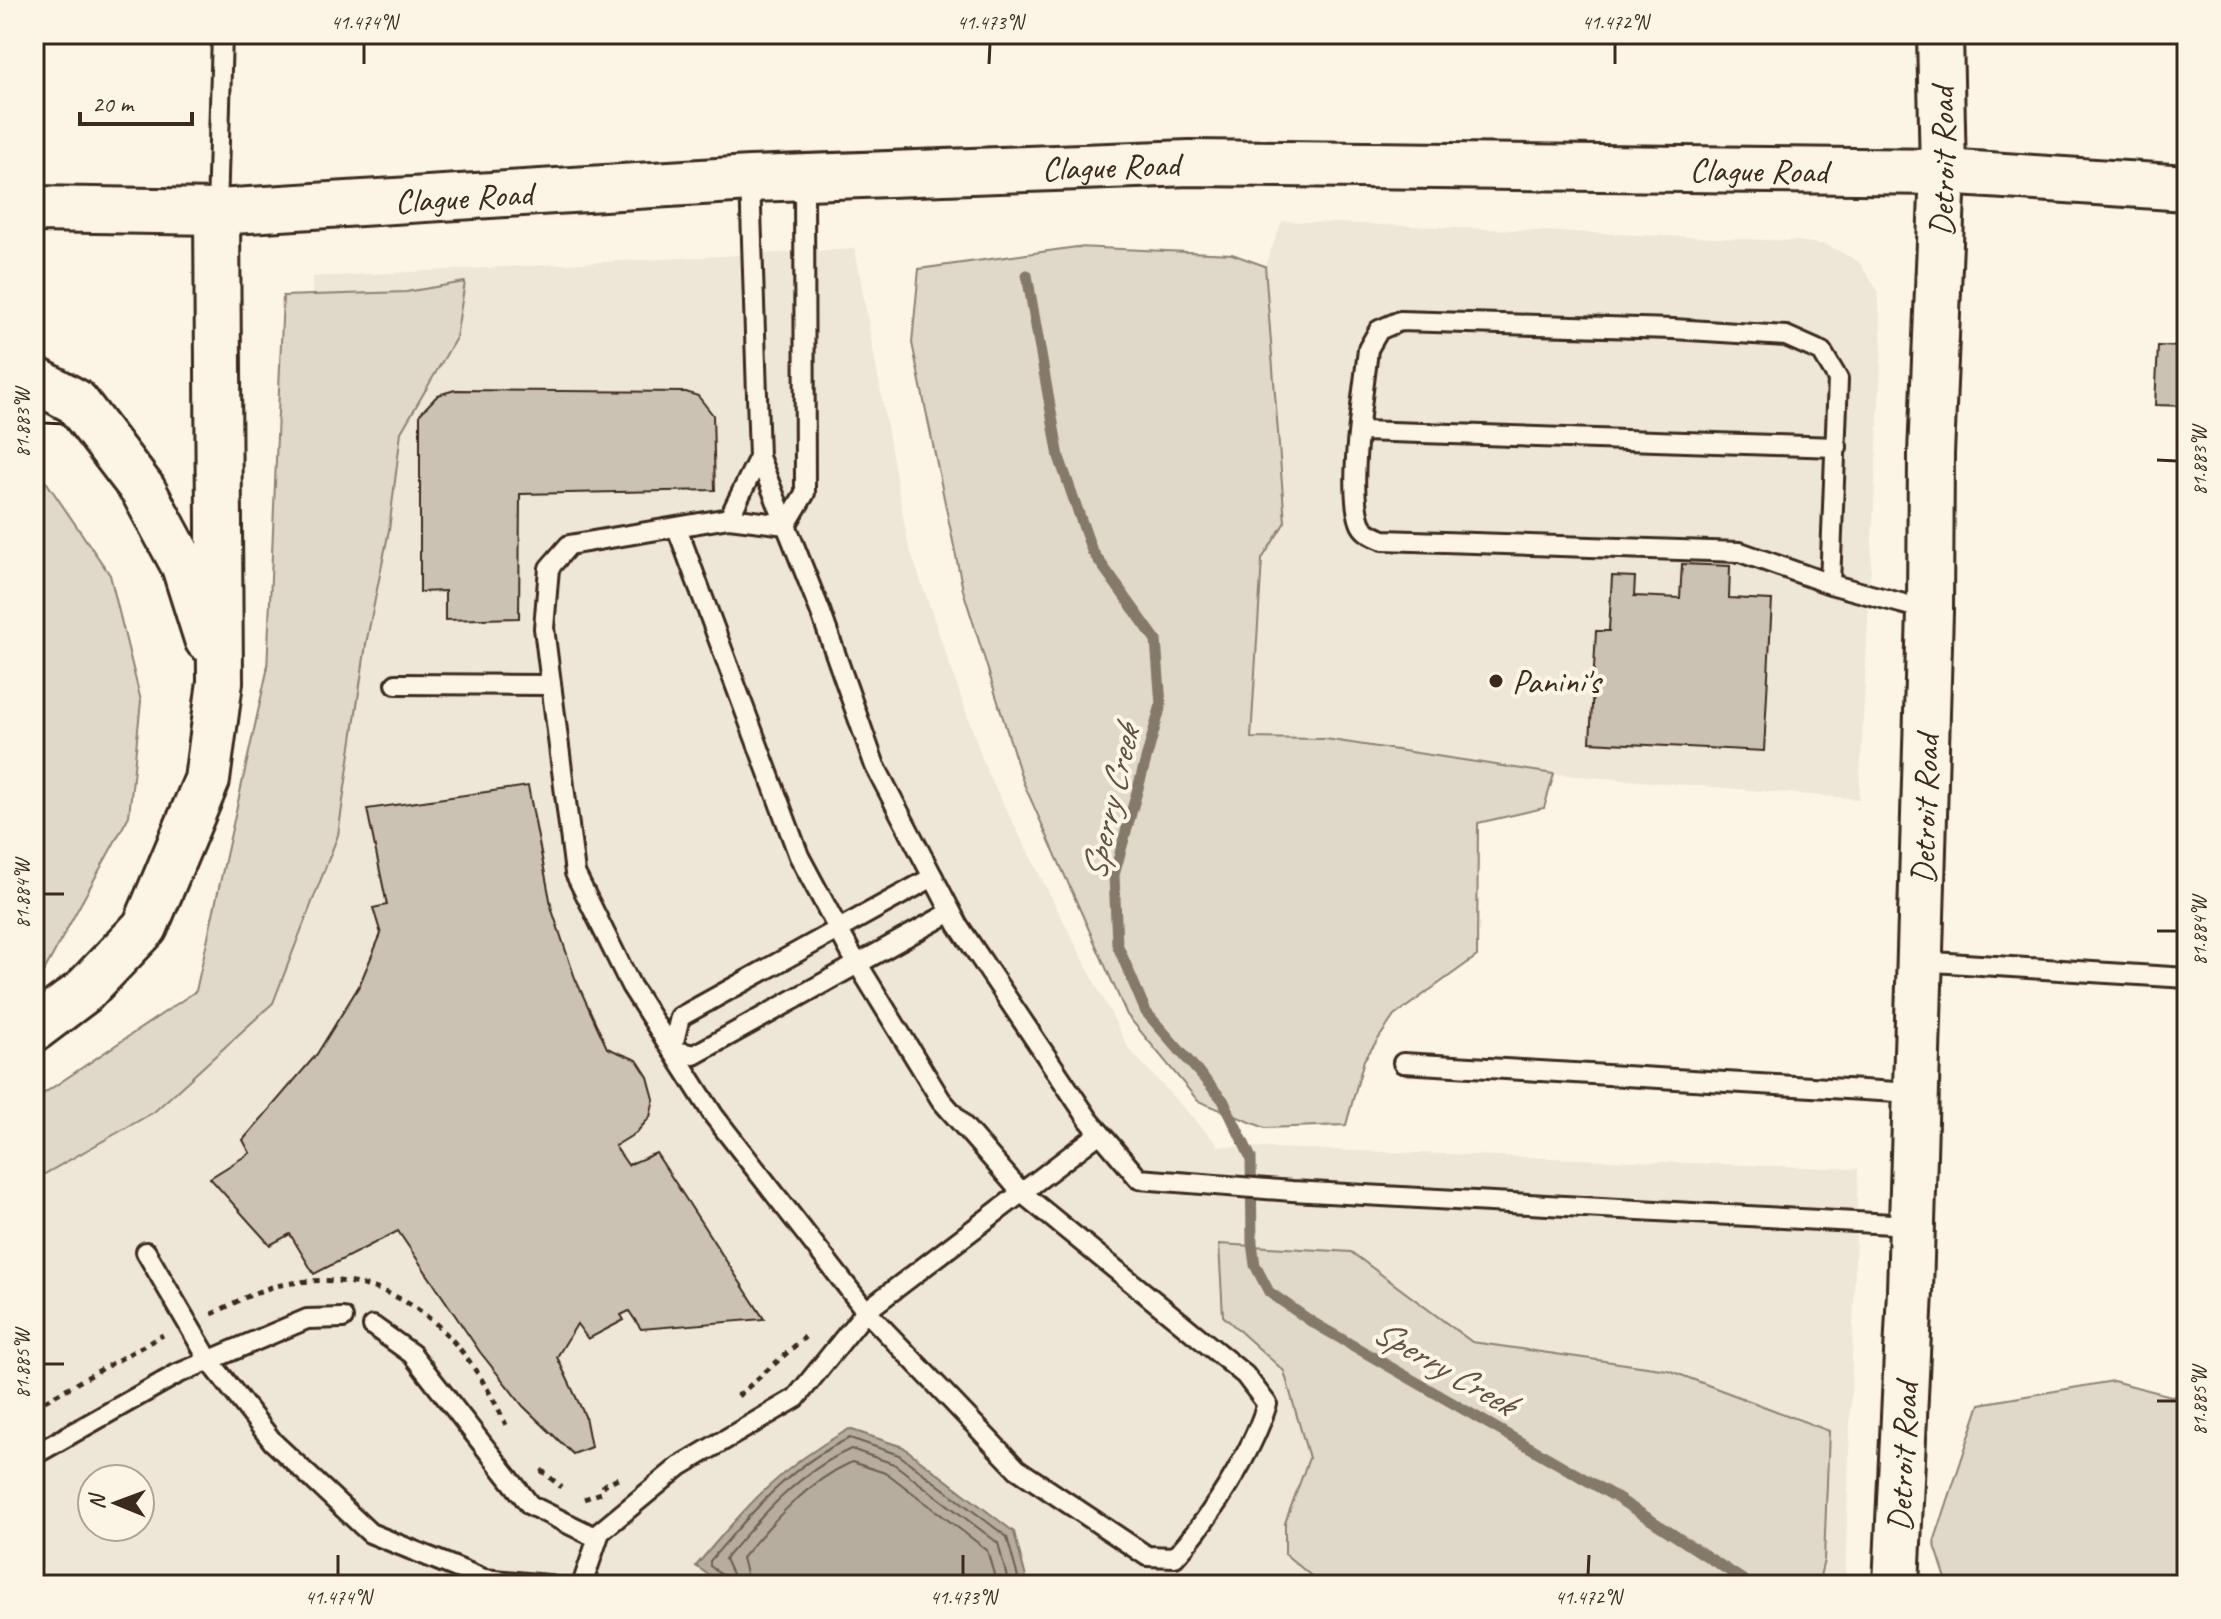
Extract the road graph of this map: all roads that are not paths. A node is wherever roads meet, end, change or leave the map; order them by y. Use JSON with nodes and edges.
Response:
{"nodes":[{"id":1,"x":222,"y":34,"type":"edge"},
{"id":2,"x":1940,"y":34,"type":"edge"},
{"id":3,"x":1943,"y":172,"type":"junction"},
{"id":4,"x":804,"y":178,"type":"junction"},
{"id":5,"x":750,"y":179,"type":"junction"},
{"id":6,"x":2187,"y":188,"type":"edge"},
{"id":7,"x":34,"y":209,"type":"edge"},
{"id":8,"x":217,"y":212,"type":"junction"},
{"id":9,"x":34,"y":379,"type":"edge"},
{"id":10,"x":1361,"y":431,"type":"junction"},
{"id":11,"x":1837,"y":447,"type":"junction"},
{"id":12,"x":759,"y":457,"type":"junction"},
{"id":13,"x":729,"y":518,"type":"junction"},
{"id":14,"x":786,"y":525,"type":"junction"},
{"id":15,"x":677,"y":528,"type":"junction"},
{"id":16,"x":1830,"y":584,"type":"junction"},
{"id":17,"x":1930,"y":611,"type":"junction"},
{"id":18,"x":220,"y":682,"type":"junction"},
{"id":19,"x":396,"y":684,"type":"dead end"},
{"id":20,"x":551,"y":685,"type":"junction"},
{"id":21,"x":933,"y":877,"type":"junction"},
{"id":22,"x":951,"y":912,"type":"junction"},
{"id":23,"x":839,"y":930,"type":"junction"},
{"id":24,"x":1918,"y":961,"type":"junction"},
{"id":25,"x":858,"y":963,"type":"junction"},
{"id":26,"x":2187,"y":978,"type":"edge"},
{"id":27,"x":34,"y":1029,"type":"edge"},
{"id":28,"x":672,"y":1050,"type":"junction"},
{"id":29,"x":1403,"y":1063,"type":"dead end"},
{"id":30,"x":1914,"y":1093,"type":"junction"},
{"id":31,"x":1100,"y":1133,"type":"junction"},
{"id":32,"x":1022,"y":1193,"type":"junction"},
{"id":33,"x":1910,"y":1225,"type":"junction"},
{"id":34,"x":146,"y":1252,"type":"dead end"},
{"id":35,"x":866,"y":1311,"type":"junction"},
{"id":36,"x":343,"y":1318,"type":"dead end"},
{"id":37,"x":373,"y":1326,"type":"dead end"},
{"id":38,"x":209,"y":1360,"type":"junction"},
{"id":39,"x":34,"y":1455,"type":"edge"},
{"id":40,"x":597,"y":1538,"type":"junction"},
{"id":41,"x":548,"y":1585,"type":"edge"},
{"id":42,"x":582,"y":1585,"type":"edge"},
{"id":43,"x":1896,"y":1585,"type":"edge"}],
"edges":[{"from":1,"to":8,"type":"lane"},
{"from":2,"to":3,"type":"main road","name":"Detroit Road"},
{"from":3,"to":4,"type":"main road","name":"Clague Road"},
{"from":3,"to":6,"type":"main road","name":"Clague Road"},
{"from":3,"to":17,"type":"main road","name":"Detroit Road"},
{"from":4,"to":5,"type":"main road","name":"Clague Road"},
{"from":4,"to":14,"type":"lane"},
{"from":5,"to":8,"type":"main road","name":"Clague Road"},
{"from":5,"to":12,"type":"lane"},
{"from":7,"to":8,"type":"main road","name":"Clague Road"},
{"from":8,"to":18,"type":"main road"},
{"from":9,"to":18,"type":"main road"},
{"from":10,"to":11,"type":"lane"},
{"from":10,"to":11,"type":"lane"},
{"from":10,"to":16,"type":"lane"},
{"from":11,"to":16,"type":"lane"},
{"from":12,"to":13,"type":"lane"},
{"from":12,"to":14,"type":"lane"},
{"from":13,"to":14,"type":"lane"},
{"from":13,"to":15,"type":"lane"},
{"from":14,"to":21,"type":"lane"},
{"from":15,"to":20,"type":"lane"},
{"from":15,"to":23,"type":"lane"},
{"from":16,"to":17,"type":"lane"},
{"from":17,"to":24,"type":"main road","name":"Detroit Road"},
{"from":18,"to":27,"type":"main road"},
{"from":19,"to":20,"type":"lane"},
{"from":20,"to":28,"type":"lane"},
{"from":21,"to":22,"type":"lane"},
{"from":21,"to":23,"type":"lane"},
{"from":22,"to":25,"type":"lane"},
{"from":22,"to":31,"type":"lane"},
{"from":23,"to":25,"type":"lane"},
{"from":23,"to":28,"type":"lane"},
{"from":24,"to":26,"type":"lane"},
{"from":24,"to":30,"type":"main road","name":"Detroit Road"},
{"from":25,"to":28,"type":"lane"},
{"from":25,"to":32,"type":"lane"},
{"from":28,"to":35,"type":"lane"},
{"from":29,"to":30,"type":"lane"},
{"from":30,"to":33,"type":"main road","name":"Detroit Road"},
{"from":31,"to":32,"type":"lane"},
{"from":31,"to":33,"type":"lane"},
{"from":32,"to":35,"type":"lane"},
{"from":32,"to":35,"type":"lane"},
{"from":33,"to":43,"type":"main road","name":"Detroit Road"},
{"from":34,"to":38,"type":"lane"},
{"from":35,"to":40,"type":"lane"},
{"from":36,"to":38,"type":"lane"},
{"from":37,"to":40,"type":"lane"},
{"from":38,"to":39,"type":"lane"},
{"from":38,"to":41,"type":"lane"},
{"from":40,"to":42,"type":"lane"}]}
